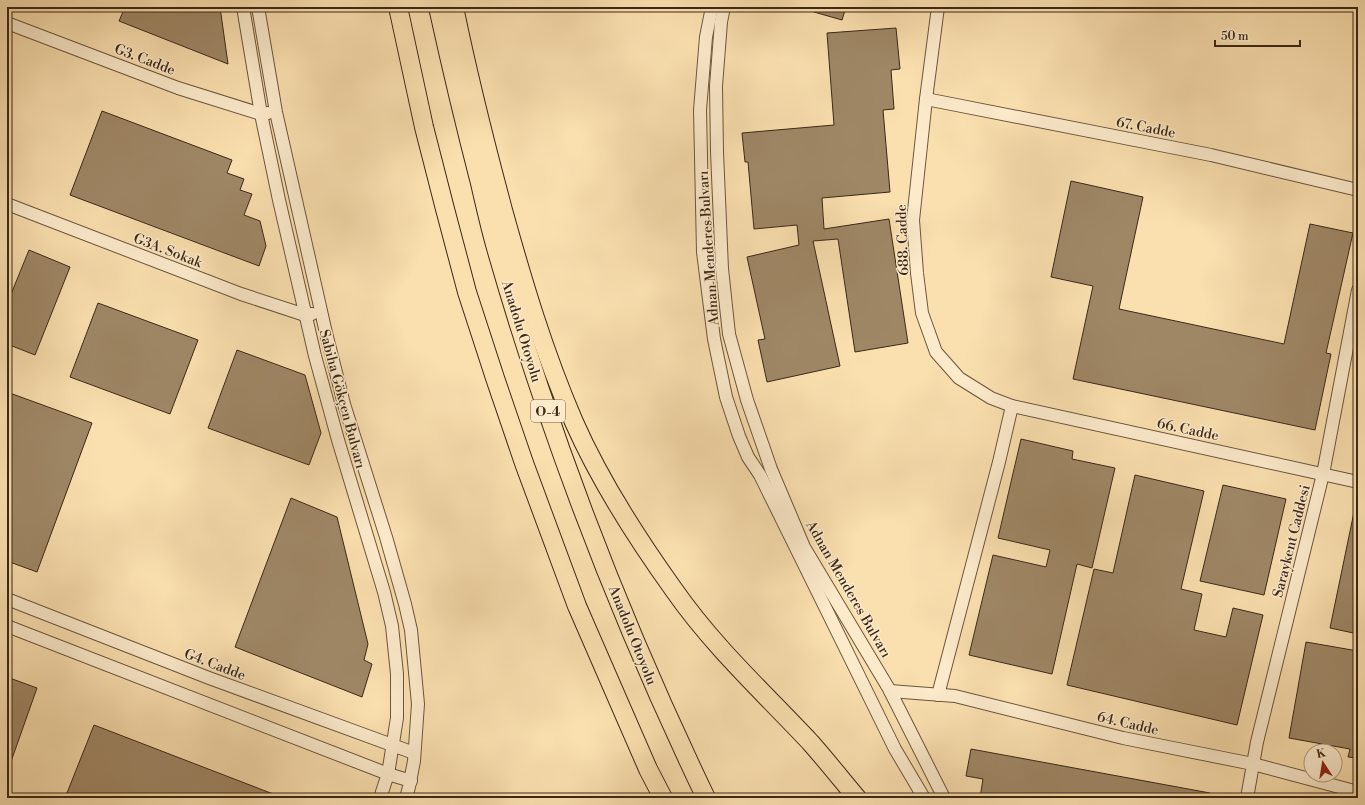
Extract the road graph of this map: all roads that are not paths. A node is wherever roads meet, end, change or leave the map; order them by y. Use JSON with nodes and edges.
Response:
{"nodes":[{"id":1,"x":243,"y":7,"type":"edge"},
{"id":2,"x":258,"y":7,"type":"edge"},
{"id":3,"x":398,"y":7,"type":"edge"},
{"id":4,"x":438,"y":7,"type":"edge"},
{"id":5,"x":454,"y":7,"type":"edge"},
{"id":6,"x":712,"y":7,"type":"edge"},
{"id":7,"x":724,"y":7,"type":"edge"},
{"id":8,"x":938,"y":7,"type":"edge"},
{"id":9,"x":7,"y":23,"type":"edge"},
{"id":10,"x":926,"y":99,"type":"junction"},
{"id":11,"x":276,"y":112,"type":"junction"},
{"id":12,"x":261,"y":114,"type":"junction"},
{"id":13,"x":1358,"y":190,"type":"edge"},
{"id":14,"x":7,"y":204,"type":"edge"},
{"id":15,"x":1358,"y":290,"type":"edge"},
{"id":16,"x":321,"y":312,"type":"junction"},
{"id":17,"x":305,"y":315,"type":"junction"},
{"id":18,"x":1012,"y":406,"type":"junction"},
{"id":19,"x":1323,"y":474,"type":"junction"},
{"id":20,"x":1358,"y":482,"type":"edge"},
{"id":21,"x":7,"y":599,"type":"edge"},
{"id":22,"x":7,"y":626,"type":"edge"},
{"id":23,"x":890,"y":691,"type":"junction"},
{"id":24,"x":938,"y":695,"type":"junction"},
{"id":25,"x":393,"y":746,"type":"junction"},
{"id":26,"x":414,"y":753,"type":"junction"},
{"id":27,"x":1253,"y":764,"type":"junction"},
{"id":28,"x":388,"y":774,"type":"junction"},
{"id":29,"x":411,"y":781,"type":"junction"},
{"id":30,"x":1358,"y":792,"type":"edge"},
{"id":31,"x":380,"y":798,"type":"edge"},
{"id":32,"x":406,"y":798,"type":"edge"},
{"id":33,"x":663,"y":798,"type":"edge"},
{"id":34,"x":706,"y":798,"type":"edge"},
{"id":35,"x":857,"y":798,"type":"edge"},
{"id":36,"x":924,"y":798,"type":"edge"},
{"id":37,"x":944,"y":798,"type":"edge"},
{"id":38,"x":1247,"y":798,"type":"edge"}],
"edges":[{"from":1,"to":12,"type":"street","name":"Sabiha Gökçen Bulvarı"},
{"from":2,"to":11,"type":"street","name":"Sabiha Gökçen Bulvarı"},
{"from":3,"to":33,"type":"highway","number":"O-4"},
{"from":4,"to":34,"type":"highway","name":"Anadolu Otoyolu","number":"O-4"},
{"from":5,"to":35,"type":"highway"},
{"from":6,"to":36,"type":"street"},
{"from":7,"to":23,"type":"street","name":"Adnan Menderes Bulvarı"},
{"from":8,"to":10,"type":"street","name":"688. Cadde"},
{"from":9,"to":12,"type":"street","name":"G3. Cadde"},
{"from":10,"to":13,"type":"street","name":"67. Cadde"},
{"from":10,"to":18,"type":"street","name":"688. Cadde"},
{"from":11,"to":12,"type":"street","name":"G3. Cadde"},
{"from":11,"to":16,"type":"street","name":"Sabiha Gökçen Bulvarı"},
{"from":12,"to":17,"type":"street","name":"Sabiha Gökçen Bulvarı"},
{"from":14,"to":17,"type":"street","name":"G3A. Sokak"},
{"from":15,"to":19,"type":"street","name":"Saraykent Caddesi"},
{"from":16,"to":17,"type":"street","name":"G3A. Sokak"},
{"from":16,"to":26,"type":"street","name":"Sabiha Gökçen Bulvarı"},
{"from":17,"to":25,"type":"street","name":"Sabiha Gökçen Bulvarı"},
{"from":18,"to":19,"type":"street","name":"66. Cadde"},
{"from":18,"to":24,"type":"street"},
{"from":19,"to":20,"type":"street","name":"66. Cadde"},
{"from":19,"to":27,"type":"street","name":"Saraykent Caddesi"},
{"from":21,"to":25,"type":"street","name":"G4. Cadde"},
{"from":22,"to":28,"type":"street"},
{"from":23,"to":24,"type":"street","name":"64. Cadde"},
{"from":23,"to":37,"type":"street","name":"Adnan Menderes Bulvarı"},
{"from":24,"to":27,"type":"street","name":"64. Cadde"},
{"from":25,"to":26,"type":"street","name":"G4. Cadde"},
{"from":25,"to":28,"type":"street","name":"Sabiha Gökçen Bulvarı"},
{"from":26,"to":29,"type":"street","name":"Sabiha Gökçen Bulvarı"},
{"from":27,"to":30,"type":"street","name":"64. Cadde"},
{"from":27,"to":38,"type":"street","name":"Saraykent Caddesi"},
{"from":28,"to":29,"type":"street"},
{"from":28,"to":31,"type":"street","name":"Sabiha Gökçen Bulvarı"},
{"from":29,"to":32,"type":"street","name":"Sabiha Gökçen Bulvarı"}]}
